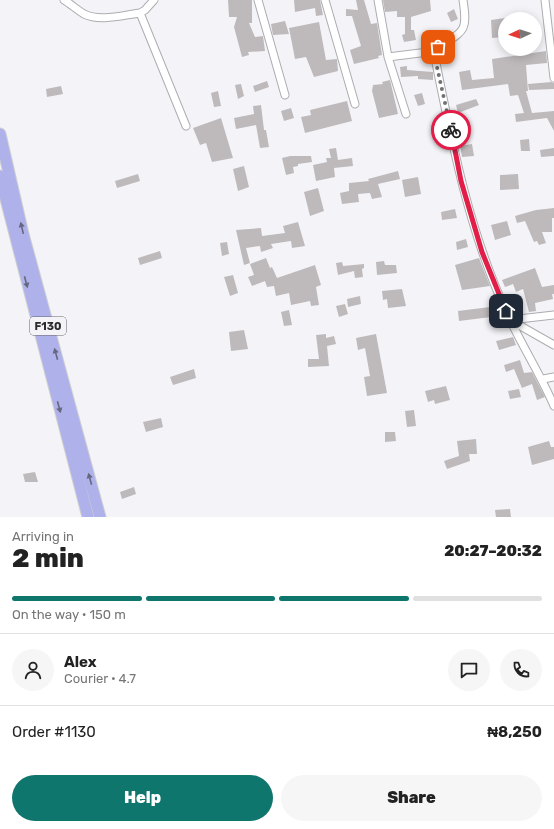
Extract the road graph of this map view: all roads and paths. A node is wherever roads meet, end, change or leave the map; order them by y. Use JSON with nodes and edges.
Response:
{"nodes":[{"id":1,"x":64,"y":0,"type":"edge"},
{"id":2,"x":154,"y":0,"type":"edge"},
{"id":3,"x":258,"y":0,"type":"edge"},
{"id":4,"x":325,"y":0,"type":"edge"},
{"id":5,"x":378,"y":0,"type":"edge"},
{"id":6,"x":463,"y":0,"type":"edge"},
{"id":7,"x":545,"y":0,"type":"edge"},
{"id":8,"x":140,"y":13,"type":"junction"},
{"id":9,"x":551,"y":38,"type":"edge"},
{"id":10,"x":436,"y":51,"type":"junction"},
{"id":11,"x":388,"y":57,"type":"junction"},
{"id":12,"x":554,"y":78,"type":"edge"},
{"id":13,"x":285,"y":95,"type":"dead end"},
{"id":14,"x":355,"y":104,"type":"dead end"},
{"id":15,"x":406,"y":114,"type":"dead end"},
{"id":16,"x":186,"y":126,"type":"dead end"},
{"id":17,"x":0,"y":134,"type":"edge"},
{"id":18,"x":0,"y":176,"type":"edge"},
{"id":19,"x":554,"y":315,"type":"edge"},
{"id":20,"x":510,"y":320,"type":"junction"},
{"id":21,"x":554,"y":344,"type":"edge"},
{"id":22,"x":554,"y":376,"type":"edge"},
{"id":23,"x":543,"y":379,"type":"junction"},
{"id":24,"x":554,"y":406,"type":"edge"},
{"id":25,"x":88,"y":517,"type":"edge"},
{"id":26,"x":100,"y":517,"type":"edge"}],
"edges":[{"from":1,"to":8,"type":"street"},
{"from":2,"to":8,"type":"street"},
{"from":3,"to":13,"type":"street"},
{"from":4,"to":14,"type":"street"},
{"from":5,"to":11,"type":"street"},
{"from":6,"to":10,"type":"street"},
{"from":7,"to":9,"type":"street"},
{"from":8,"to":16,"type":"street"},
{"from":9,"to":12,"type":"street"},
{"from":10,"to":11,"type":"street"},
{"from":10,"to":20,"type":"street"},
{"from":11,"to":15,"type":"street"},
{"from":26,"to":17,"type":"main road","number":"F130","one_way":true},
{"from":18,"to":25,"type":"main road","number":"F130","one_way":true},
{"from":19,"to":20,"type":"street"},
{"from":20,"to":21,"type":"street"},
{"from":20,"to":23,"type":"street"},
{"from":22,"to":23,"type":"street"},
{"from":23,"to":24,"type":"street"}]}
